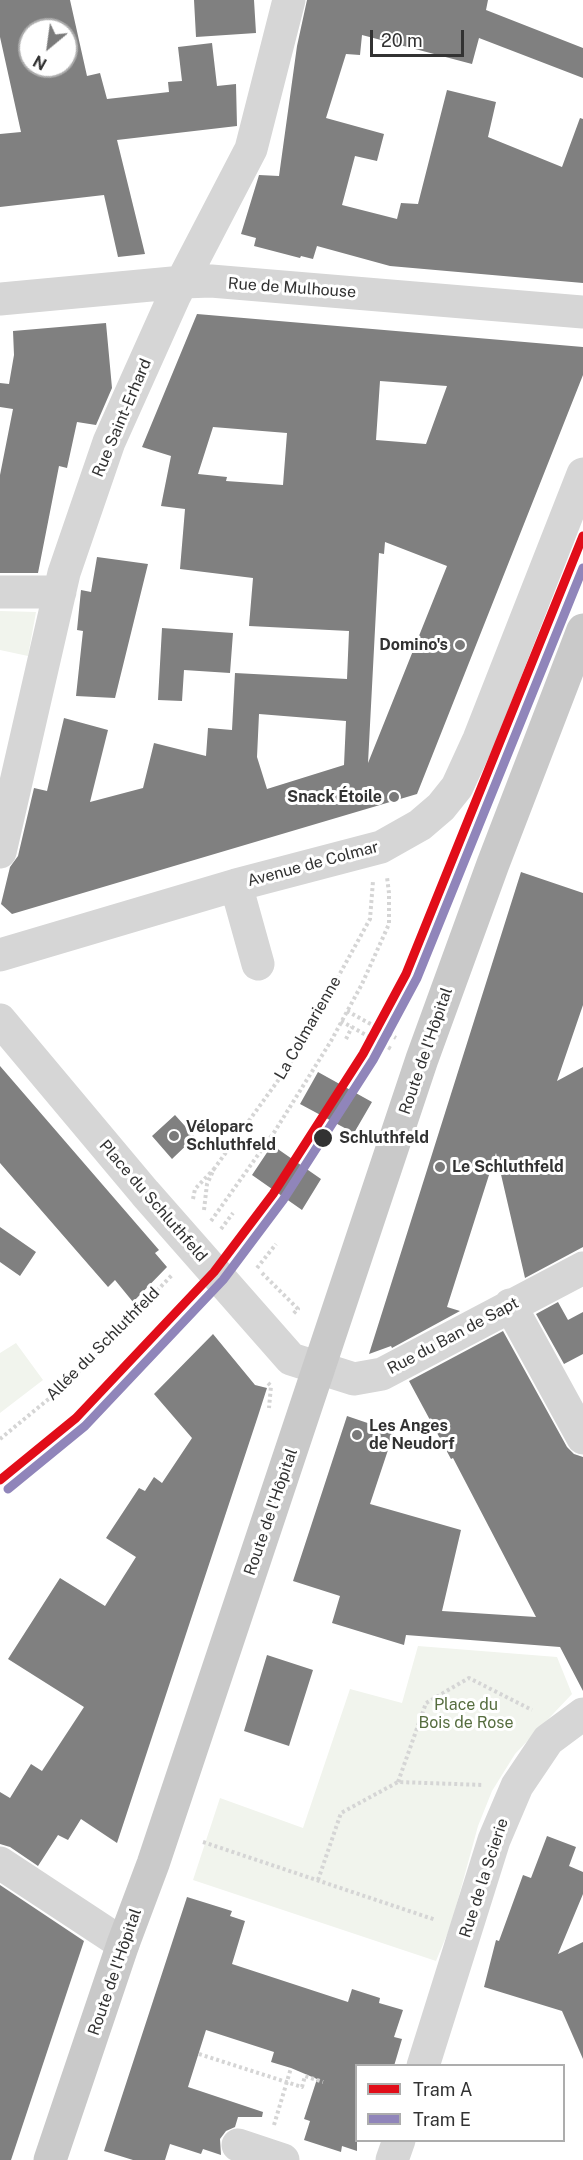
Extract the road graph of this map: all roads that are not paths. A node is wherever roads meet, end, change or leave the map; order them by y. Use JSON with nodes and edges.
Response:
{"nodes":[{"id":1,"x":289,"y":0,"type":"edge"},
{"id":2,"x":183,"y":282,"type":"junction"},
{"id":3,"x":0,"y":299,"type":"edge"},
{"id":4,"x":583,"y":312,"type":"edge"},
{"id":5,"x":583,"y":474,"type":"edge"},
{"id":6,"x":0,"y":592,"type":"edge"},
{"id":7,"x":60,"y":592,"type":"junction"},
{"id":8,"x":583,"y":630,"type":"edge"},
{"id":9,"x":0,"y":852,"type":"edge"},
{"id":10,"x":236,"y":885,"type":"junction"},
{"id":11,"x":0,"y":955,"type":"edge"},
{"id":12,"x":258,"y":964,"type":"dead end"},
{"id":13,"x":0,"y":1020,"type":"edge"},
{"id":14,"x":583,"y":1268,"type":"edge"},
{"id":15,"x":510,"y":1305,"type":"junction"},
{"id":16,"x":318,"y":1367,"type":"junction"},
{"id":17,"x":583,"y":1438,"type":"edge"},
{"id":18,"x":583,"y":1714,"type":"edge"},
{"id":19,"x":0,"y":1863,"type":"edge"},
{"id":20,"x":123,"y":1944,"type":"junction"},
{"id":21,"x":424,"y":2064,"type":"edge"},
{"id":22,"x":398,"y":2142,"type":"edge"},
{"id":23,"x":50,"y":2160,"type":"edge"},
{"id":24,"x":392,"y":2160,"type":"edge"}],
"edges":[{"from":1,"to":2,"type":"street","name":"Rue Saint-Erhard"},
{"from":2,"to":3,"type":"street","name":"Rue de Mulhouse"},
{"from":2,"to":4,"type":"street","name":"Rue de Mulhouse"},
{"from":2,"to":7,"type":"street","name":"Rue Saint-Erhard"},
{"from":5,"to":10,"type":"street","name":"Avenue de Colmar"},
{"from":6,"to":7,"type":"street"},
{"from":7,"to":9,"type":"street","name":"Rue Saint-Erhard"},
{"from":8,"to":16,"type":"main road","name":"Route de l'Hôpital"},
{"from":10,"to":11,"type":"street","name":"Avenue de Colmar"},
{"from":10,"to":12,"type":"street"},
{"from":13,"to":16,"type":"street","name":"Place du Schluthfeld"},
{"from":14,"to":15,"type":"street","name":"Rue du Ban de Sapt"},
{"from":15,"to":16,"type":"street","name":"Rue du Ban de Sapt"},
{"from":15,"to":17,"type":"street"},
{"from":16,"to":20,"type":"main road","name":"Route de l'Hôpital"},
{"from":18,"to":21,"type":"street","name":"Rue de la Scierie"},
{"from":19,"to":20,"type":"street"},
{"from":20,"to":23,"type":"main road","name":"Route de l'Hôpital"},
{"from":22,"to":24,"type":"street"}]}
